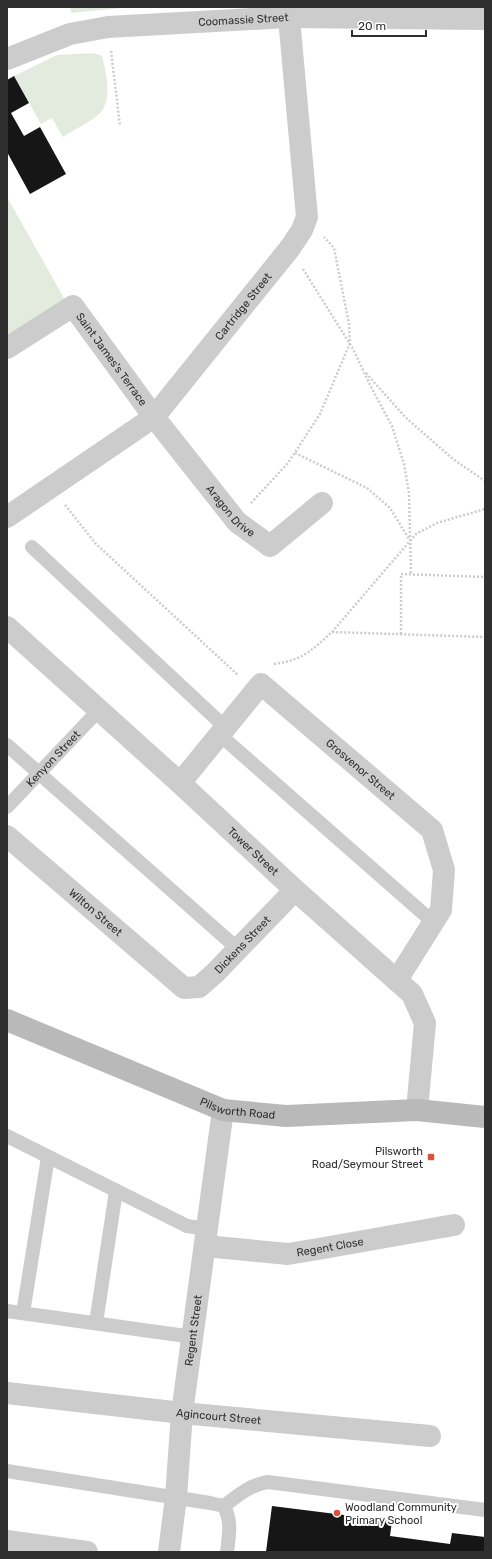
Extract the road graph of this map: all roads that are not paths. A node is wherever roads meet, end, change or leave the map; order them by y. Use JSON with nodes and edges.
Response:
{"nodes":[{"id":1,"x":289,"y":12,"type":"edge"},
{"id":2,"x":485,"y":19,"type":"edge"},
{"id":3,"x":7,"y":59,"type":"edge"},
{"id":4,"x":7,"y":348,"type":"edge"},
{"id":5,"x":154,"y":417,"type":"junction"},
{"id":6,"x":322,"y":503,"type":"dead end"},
{"id":7,"x":7,"y":517,"type":"edge"},
{"id":8,"x":32,"y":547,"type":"dead end"},
{"id":9,"x":7,"y":627,"type":"edge"},
{"id":10,"x":99,"y":710,"type":"junction"},
{"id":11,"x":223,"y":731,"type":"junction"},
{"id":12,"x":7,"y":745,"type":"edge"},
{"id":13,"x":39,"y":773,"type":"junction"},
{"id":14,"x":180,"y":784,"type":"junction"},
{"id":15,"x":7,"y":807,"type":"edge"},
{"id":16,"x":7,"y":836,"type":"edge"},
{"id":17,"x":295,"y":890,"type":"junction"},
{"id":18,"x":433,"y":922,"type":"junction"},
{"id":19,"x":238,"y":949,"type":"junction"},
{"id":20,"x":397,"y":980,"type":"junction"},
{"id":21,"x":184,"y":988,"type":"joint"},
{"id":22,"x":7,"y":1020,"type":"edge"},
{"id":23,"x":223,"y":1110,"type":"junction"},
{"id":24,"x":417,"y":1110,"type":"junction"},
{"id":25,"x":485,"y":1117,"type":"edge"},
{"id":26,"x":7,"y":1136,"type":"edge"},
{"id":27,"x":48,"y":1157,"type":"junction"},
{"id":28,"x":116,"y":1191,"type":"junction"},
{"id":29,"x":454,"y":1225,"type":"dead end"},
{"id":30,"x":206,"y":1237,"type":"junction"},
{"id":31,"x":7,"y":1311,"type":"edge"},
{"id":32,"x":24,"y":1313,"type":"junction"},
{"id":33,"x":96,"y":1323,"type":"junction"},
{"id":34,"x":193,"y":1337,"type":"junction"},
{"id":35,"x":7,"y":1392,"type":"edge"},
{"id":36,"x":182,"y":1413,"type":"junction"},
{"id":37,"x":430,"y":1436,"type":"dead end"},
{"id":38,"x":7,"y":1471,"type":"edge"},
{"id":39,"x":176,"y":1497,"type":"junction"},
{"id":40,"x":224,"y":1506,"type":"junction"},
{"id":41,"x":485,"y":1510,"type":"edge"},
{"id":42,"x":7,"y":1541,"type":"edge"},
{"id":43,"x":46,"y":1549,"type":"edge"},
{"id":44,"x":87,"y":1552,"type":"edge"},
{"id":45,"x":169,"y":1552,"type":"edge"},
{"id":46,"x":227,"y":1552,"type":"edge"}],
"edges":[{"from":1,"to":2,"type":"street","name":"Coomassie Street"},
{"from":1,"to":3,"type":"street","name":"Coomassie Street"},
{"from":1,"to":5,"type":"street","name":"Cartridge Street"},
{"from":4,"to":5,"type":"street","name":"Saint James's Terrace"},
{"from":5,"to":6,"type":"street","name":"Aragon Drive"},
{"from":5,"to":7,"type":"street","name":"Cartridge Street"},
{"from":8,"to":11,"type":"lane"},
{"from":9,"to":10,"type":"street","name":"Tower Street"},
{"from":10,"to":13,"type":"lane","name":"Kenyon Street"},
{"from":10,"to":14,"type":"street","name":"Tower Street"},
{"from":11,"to":14,"type":"street"},
{"from":11,"to":18,"type":"lane"},
{"from":11,"to":18,"type":"street","name":"Grosvenor Street"},
{"from":12,"to":13,"type":"lane"},
{"from":13,"to":15,"type":"lane","name":"Kenyon Street"},
{"from":13,"to":19,"type":"lane"},
{"from":14,"to":17,"type":"street","name":"Tower Street"},
{"from":16,"to":21,"type":"street","name":"Wilton Street"},
{"from":17,"to":19,"type":"street","name":"Dickens Street"},
{"from":17,"to":20,"type":"street","name":"Tower Street"},
{"from":18,"to":20,"type":"street","name":"Grosvenor Street"},
{"from":19,"to":21,"type":"street","name":"Dickens Street"},
{"from":20,"to":24,"type":"street","name":"Tower Street"},
{"from":22,"to":23,"type":"street","name":"Pilsworth Road"},
{"from":23,"to":24,"type":"street","name":"Pilsworth Road"},
{"from":23,"to":30,"type":"street","name":"Regent Street"},
{"from":24,"to":25,"type":"street","name":"Pilsworth Road"},
{"from":26,"to":27,"type":"lane"},
{"from":27,"to":28,"type":"lane"},
{"from":27,"to":32,"type":"lane"},
{"from":28,"to":30,"type":"lane"},
{"from":28,"to":33,"type":"lane"},
{"from":29,"to":30,"type":"street","name":"Regent Close"},
{"from":30,"to":34,"type":"street","name":"Regent Street"},
{"from":31,"to":32,"type":"lane"},
{"from":32,"to":33,"type":"lane"},
{"from":33,"to":34,"type":"lane"},
{"from":34,"to":36,"type":"street","name":"Regent Street"},
{"from":35,"to":36,"type":"street","name":"Agincourt Street"},
{"from":36,"to":37,"type":"street","name":"Agincourt Street"},
{"from":36,"to":39,"type":"street","name":"Regent Street"},
{"from":38,"to":39,"type":"lane"},
{"from":39,"to":40,"type":"lane"},
{"from":39,"to":45,"type":"street","name":"Regent Street"},
{"from":40,"to":41,"type":"lane"},
{"from":40,"to":46,"type":"lane"},
{"from":42,"to":43,"type":"street"},
{"from":43,"to":44,"type":"street"}]}
